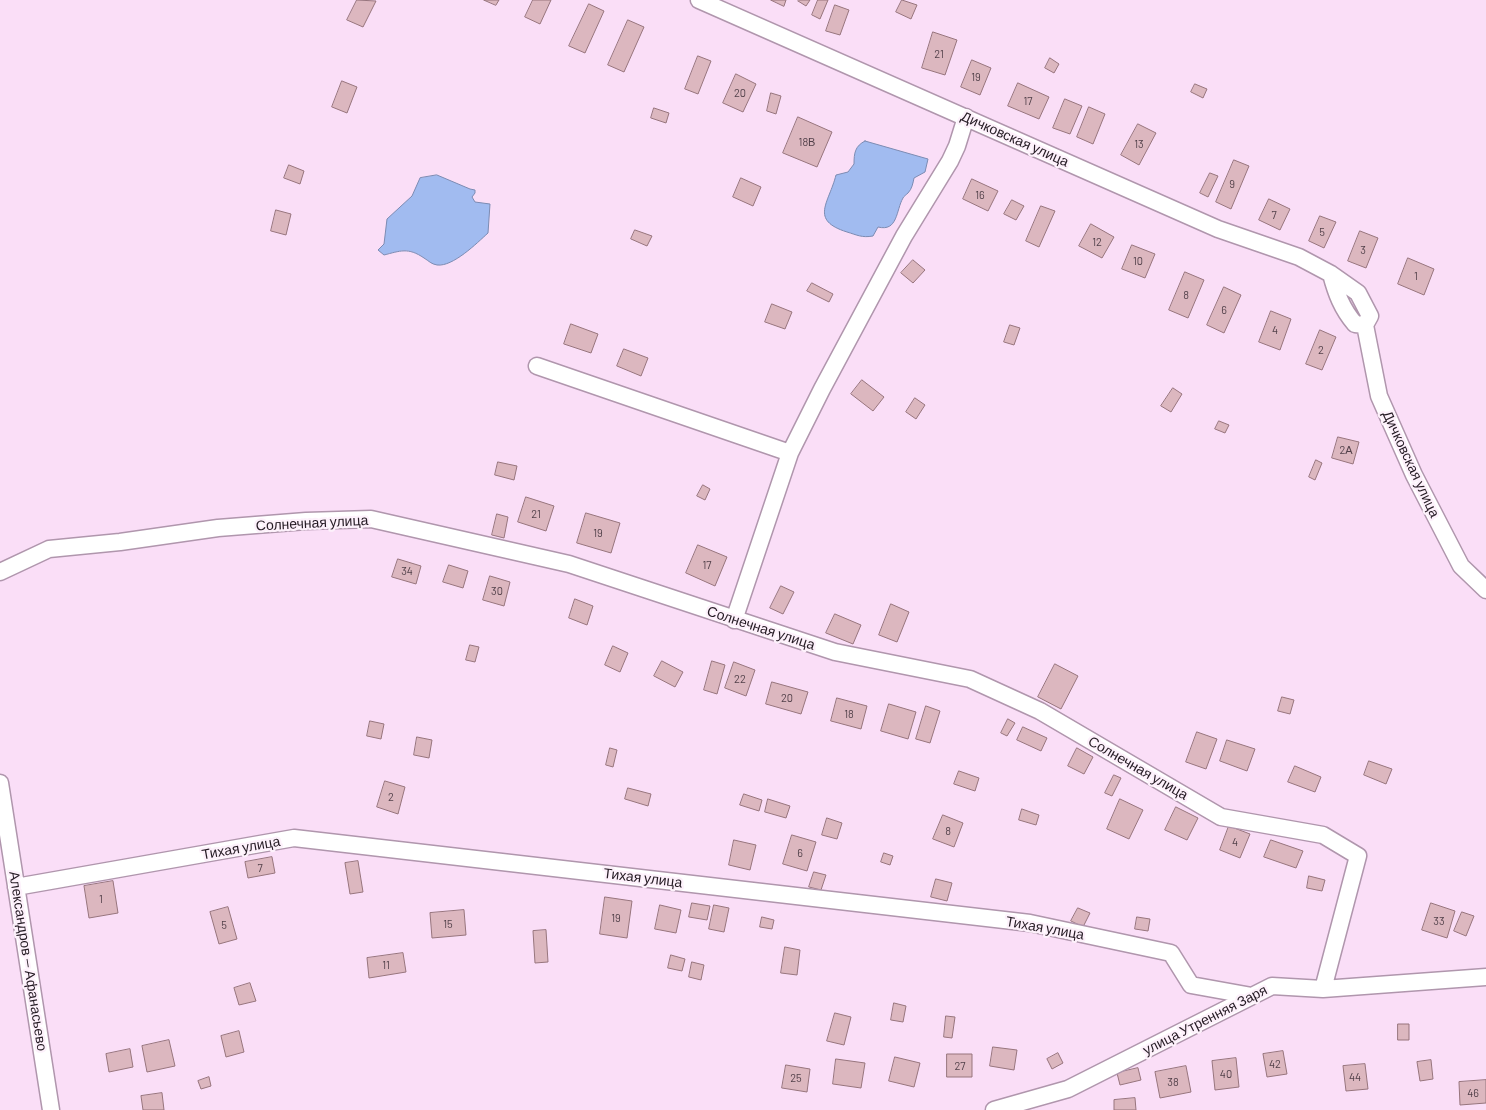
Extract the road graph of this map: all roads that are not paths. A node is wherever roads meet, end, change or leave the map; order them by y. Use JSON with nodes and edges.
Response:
{"nodes":[{"id":1,"x":700,"y":0,"type":"edge"},
{"id":2,"x":966,"y":118,"type":"junction"},
{"id":3,"x":538,"y":366,"type":"dead end"},
{"id":4,"x":790,"y":453,"type":"junction"},
{"id":5,"x":0,"y":572,"type":"edge"},
{"id":6,"x":1486,"y":590,"type":"edge"},
{"id":7,"x":734,"y":620,"type":"junction"},
{"id":8,"x":0,"y":783,"type":"edge"},
{"id":9,"x":16,"y":887,"type":"junction"},
{"id":10,"x":1486,"y":977,"type":"edge"},
{"id":11,"x":1323,"y":989,"type":"junction"},
{"id":12,"x":1252,"y":996,"type":"junction"},
{"id":13,"x":52,"y":1110,"type":"edge"},
{"id":14,"x":994,"y":1110,"type":"edge"}],
"edges":[{"from":1,"to":2,"type":"street","name":"Дичковская улица"},
{"from":2,"to":4,"type":"street"},
{"from":2,"to":6,"type":"street","name":"Дичковская улица"},
{"from":3,"to":4,"type":"street"},
{"from":4,"to":7,"type":"street"},
{"from":5,"to":7,"type":"street","name":"Солнечная улица"},
{"from":7,"to":11,"type":"street","name":"Солнечная улица"},
{"from":8,"to":9,"type":"street","name":"Александров — Афанасьево"},
{"from":9,"to":12,"type":"street","name":"Тихая улица"},
{"from":9,"to":13,"type":"street","name":"Александров — Афанасьево"},
{"from":10,"to":11,"type":"street","name":"улица Утренняя Заря"},
{"from":11,"to":12,"type":"street","name":"улица Утренняя Заря"},
{"from":12,"to":14,"type":"street","name":"улица Утренняя Заря"}]}
